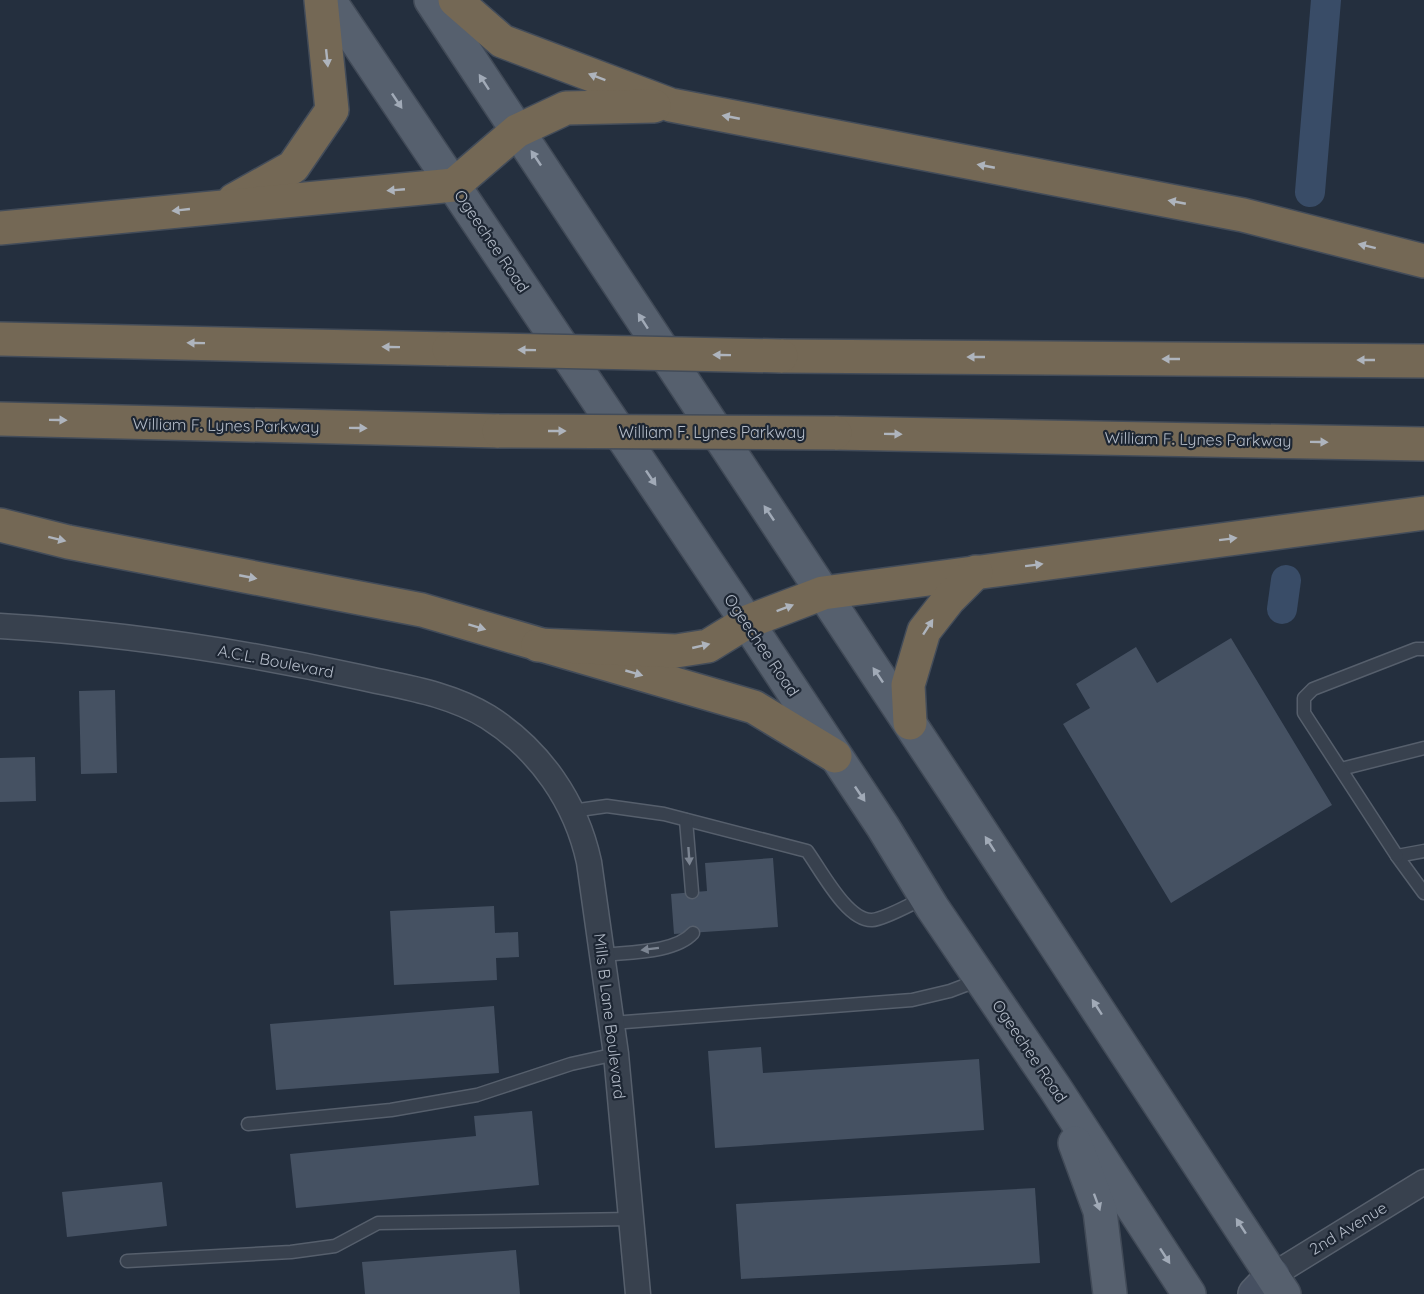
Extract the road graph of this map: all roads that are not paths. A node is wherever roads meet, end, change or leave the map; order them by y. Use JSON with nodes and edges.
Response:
{"nodes":[{"id":1,"x":321,"y":0,"type":"edge"},
{"id":2,"x":329,"y":0,"type":"edge"},
{"id":3,"x":431,"y":0,"type":"edge"},
{"id":4,"x":455,"y":0,"type":"edge"},
{"id":5,"x":671,"y":105,"type":"junction"},
{"id":6,"x":517,"y":131,"type":"junction"},
{"id":7,"x":454,"y":185,"type":"junction"},
{"id":8,"x":225,"y":206,"type":"junction"},
{"id":9,"x":0,"y":228,"type":"edge"},
{"id":10,"x":1424,"y":261,"type":"edge"},
{"id":11,"x":0,"y":339,"type":"edge"},
{"id":12,"x":1424,"y":361,"type":"edge"},
{"id":13,"x":0,"y":419,"type":"edge"},
{"id":14,"x":1424,"y":444,"type":"edge"},
{"id":15,"x":1424,"y":513,"type":"edge"},
{"id":16,"x":0,"y":525,"type":"edge"},
{"id":17,"x":976,"y":572,"type":"junction"},
{"id":18,"x":823,"y":593,"type":"junction"},
{"id":19,"x":747,"y":622,"type":"junction"},
{"id":20,"x":0,"y":626,"type":"edge"},
{"id":21,"x":538,"y":645,"type":"junction"},
{"id":22,"x":1424,"y":649,"type":"edge"},
{"id":23,"x":910,"y":723,"type":"junction"},
{"id":24,"x":1424,"y":748,"type":"edge"},
{"id":25,"x":533,"y":753,"type":"joint"},
{"id":26,"x":835,"y":756,"type":"junction"},
{"id":27,"x":1341,"y":769,"type":"junction"},
{"id":28,"x":572,"y":811,"type":"junction"},
{"id":29,"x":686,"y":820,"type":"junction"},
{"id":30,"x":1424,"y":851,"type":"edge"},
{"id":31,"x":1397,"y":856,"type":"junction"},
{"id":32,"x":692,"y":892,"type":"dead end"},
{"id":33,"x":1424,"y":893,"type":"edge"},
{"id":34,"x":926,"y":897,"type":"junction"},
{"id":35,"x":693,"y":933,"type":"dead end"},
{"id":36,"x":603,"y":955,"type":"junction"},
{"id":37,"x":982,"y":979,"type":"junction"},
{"id":38,"x":612,"y":1023,"type":"junction"},
{"id":39,"x":616,"y":1054,"type":"junction"},
{"id":40,"x":1055,"y":1088,"type":"junction"},
{"id":41,"x":248,"y":1124,"type":"dead end"},
{"id":42,"x":1424,"y":1182,"type":"edge"},
{"id":43,"x":631,"y":1219,"type":"junction"},
{"id":44,"x":127,"y":1261,"type":"dead end"},
{"id":45,"x":1271,"y":1288,"type":"edge"},
{"id":46,"x":638,"y":1294,"type":"edge"},
{"id":47,"x":1110,"y":1294,"type":"edge"},
{"id":48,"x":1189,"y":1294,"type":"edge"}],
"edges":[{"from":1,"to":8,"type":"highway","one_way":true},
{"from":2,"to":7,"type":"main road","name":"Ogeechee Road","one_way":true},
{"from":6,"to":3,"type":"main road","one_way":true},
{"from":5,"to":4,"type":"highway","one_way":true},
{"from":5,"to":6,"type":"highway"},
{"from":10,"to":5,"type":"highway","one_way":true},
{"from":6,"to":7,"type":"highway"},
{"from":18,"to":6,"type":"main road","one_way":true},
{"from":7,"to":8,"type":"highway","one_way":true},
{"from":7,"to":19,"type":"main road","name":"Ogeechee Road","one_way":true},
{"from":8,"to":9,"type":"highway","one_way":true},
{"from":12,"to":11,"type":"highway","one_way":true,"bridge":true},
{"from":13,"to":14,"type":"highway","name":"William F. Lynes Parkway","one_way":true,"bridge":true},
{"from":17,"to":15,"type":"highway","one_way":true},
{"from":16,"to":21,"type":"highway","one_way":true},
{"from":17,"to":18,"type":"highway"},
{"from":23,"to":17,"type":"highway","one_way":true},
{"from":19,"to":18,"type":"highway","one_way":true},
{"from":23,"to":18,"type":"main road","one_way":true},
{"from":21,"to":19,"type":"highway","one_way":true},
{"from":19,"to":26,"type":"main road","name":"Ogeechee Road"},
{"from":20,"to":25,"type":"street","name":"A.C.L. Boulevard"},
{"from":21,"to":26,"type":"highway","one_way":true},
{"from":22,"to":27,"type":"lane"},
{"from":45,"to":23,"type":"main road","one_way":true},
{"from":24,"to":27,"type":"lane"},
{"from":25,"to":28,"type":"street","name":"Mills B Lane Boulevard"},
{"from":26,"to":34,"type":"main road","name":"Ogeechee Road","one_way":true},
{"from":27,"to":31,"type":"lane"},
{"from":28,"to":29,"type":"lane"},
{"from":28,"to":36,"type":"street","name":"Mills B Lane Boulevard"},
{"from":29,"to":32,"type":"lane","one_way":true},
{"from":29,"to":34,"type":"lane"},
{"from":30,"to":31,"type":"lane"},
{"from":31,"to":33,"type":"lane"},
{"from":34,"to":37,"type":"main road","name":"Ogeechee Road"},
{"from":35,"to":36,"type":"lane","one_way":true},
{"from":36,"to":38,"type":"street","name":"Mills B Lane Boulevard"},
{"from":37,"to":38,"type":"lane"},
{"from":37,"to":40,"type":"main road","name":"Ogeechee Road"},
{"from":38,"to":39,"type":"street","name":"Mills B Lane Boulevard"},
{"from":39,"to":41,"type":"lane"},
{"from":39,"to":43,"type":"street","name":"Mills B Lane Boulevard"},
{"from":40,"to":47,"type":"main road","one_way":true},
{"from":40,"to":48,"type":"main road","name":"Ogeechee Road","one_way":true},
{"from":42,"to":45,"type":"street","name":"2nd Avenue"},
{"from":43,"to":44,"type":"lane"},
{"from":43,"to":46,"type":"street","name":"Mills B Lane Boulevard"}]}
